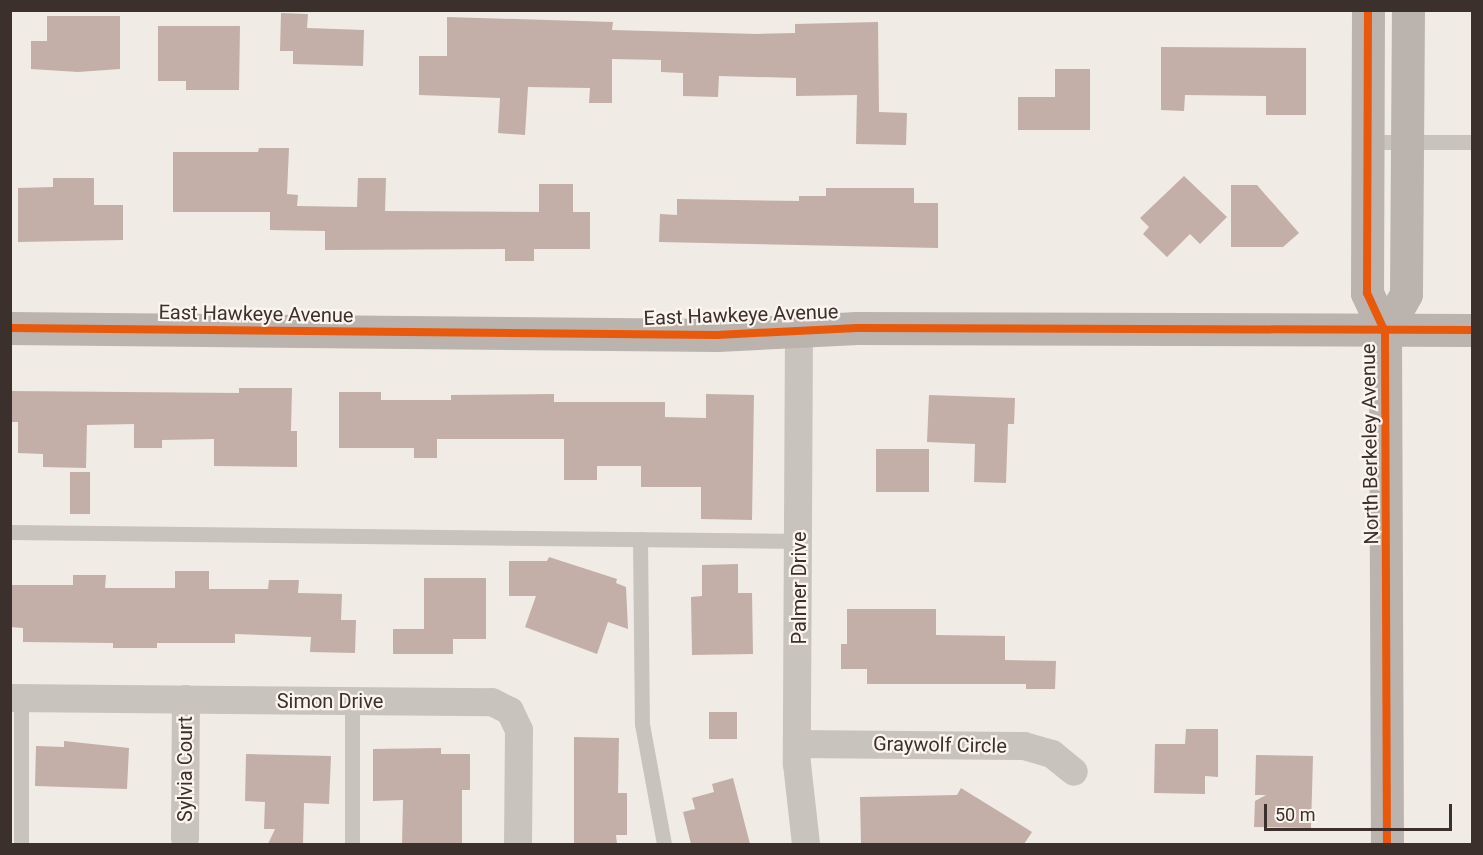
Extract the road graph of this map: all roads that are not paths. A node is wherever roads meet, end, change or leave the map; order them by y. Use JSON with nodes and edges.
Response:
{"nodes":[{"id":1,"x":1368,"y":10,"type":"edge"},
{"id":2,"x":1408,"y":10,"type":"edge"},
{"id":3,"x":1368,"y":142,"type":"junction"},
{"id":4,"x":1407,"y":142,"type":"junction"},
{"id":5,"x":1473,"y":142,"type":"edge"},
{"id":6,"x":10,"y":328,"type":"edge"},
{"id":7,"x":1473,"y":330,"type":"edge"},
{"id":8,"x":799,"y":331,"type":"junction"},
{"id":9,"x":1385,"y":332,"type":"junction"},
{"id":10,"x":10,"y":532,"type":"edge"},
{"id":11,"x":640,"y":539,"type":"junction"},
{"id":12,"x":799,"y":541,"type":"junction"},
{"id":13,"x":16,"y":698,"type":"edge"},
{"id":14,"x":186,"y":699,"type":"junction"},
{"id":15,"x":352,"y":701,"type":"junction"},
{"id":16,"x":797,"y":744,"type":"junction"},
{"id":17,"x":1074,"y":772,"type":"dead end"},
{"id":18,"x":185,"y":838,"type":"dead end"},
{"id":19,"x":21,"y":844,"type":"edge"},
{"id":20,"x":352,"y":844,"type":"edge"},
{"id":21,"x":518,"y":844,"type":"edge"},
{"id":22,"x":664,"y":844,"type":"edge"},
{"id":23,"x":806,"y":844,"type":"edge"},
{"id":24,"x":1387,"y":844,"type":"edge"}],
"edges":[{"from":1,"to":3,"type":"street","name":"North Berkeley Avenue"},
{"from":2,"to":4,"type":"street","name":"North Berkeley Avenue"},
{"from":3,"to":4,"type":"lane"},
{"from":3,"to":9,"type":"street","name":"North Berkeley Avenue"},
{"from":4,"to":5,"type":"lane"},
{"from":4,"to":9,"type":"street","name":"North Berkeley Avenue"},
{"from":6,"to":8,"type":"street","name":"East Hawkeye Avenue"},
{"from":7,"to":9,"type":"street","name":"East Hawkeye Avenue"},
{"from":8,"to":9,"type":"street","name":"East Hawkeye Avenue"},
{"from":8,"to":12,"type":"street","name":"Palmer Drive"},
{"from":9,"to":24,"type":"street","name":"North Berkeley Avenue"},
{"from":10,"to":11,"type":"lane"},
{"from":11,"to":12,"type":"lane"},
{"from":11,"to":22,"type":"lane"},
{"from":12,"to":16,"type":"street","name":"Palmer Drive"},
{"from":13,"to":14,"type":"street","name":"Simon Drive"},
{"from":13,"to":19,"type":"lane"},
{"from":14,"to":15,"type":"street","name":"Simon Drive"},
{"from":14,"to":18,"type":"street","name":"Sylvia Court"},
{"from":15,"to":20,"type":"lane"},
{"from":15,"to":21,"type":"street","name":"Simon Drive"},
{"from":16,"to":17,"type":"street","name":"Graywolf Circle"},
{"from":16,"to":23,"type":"street","name":"Palmer Drive"}]}
